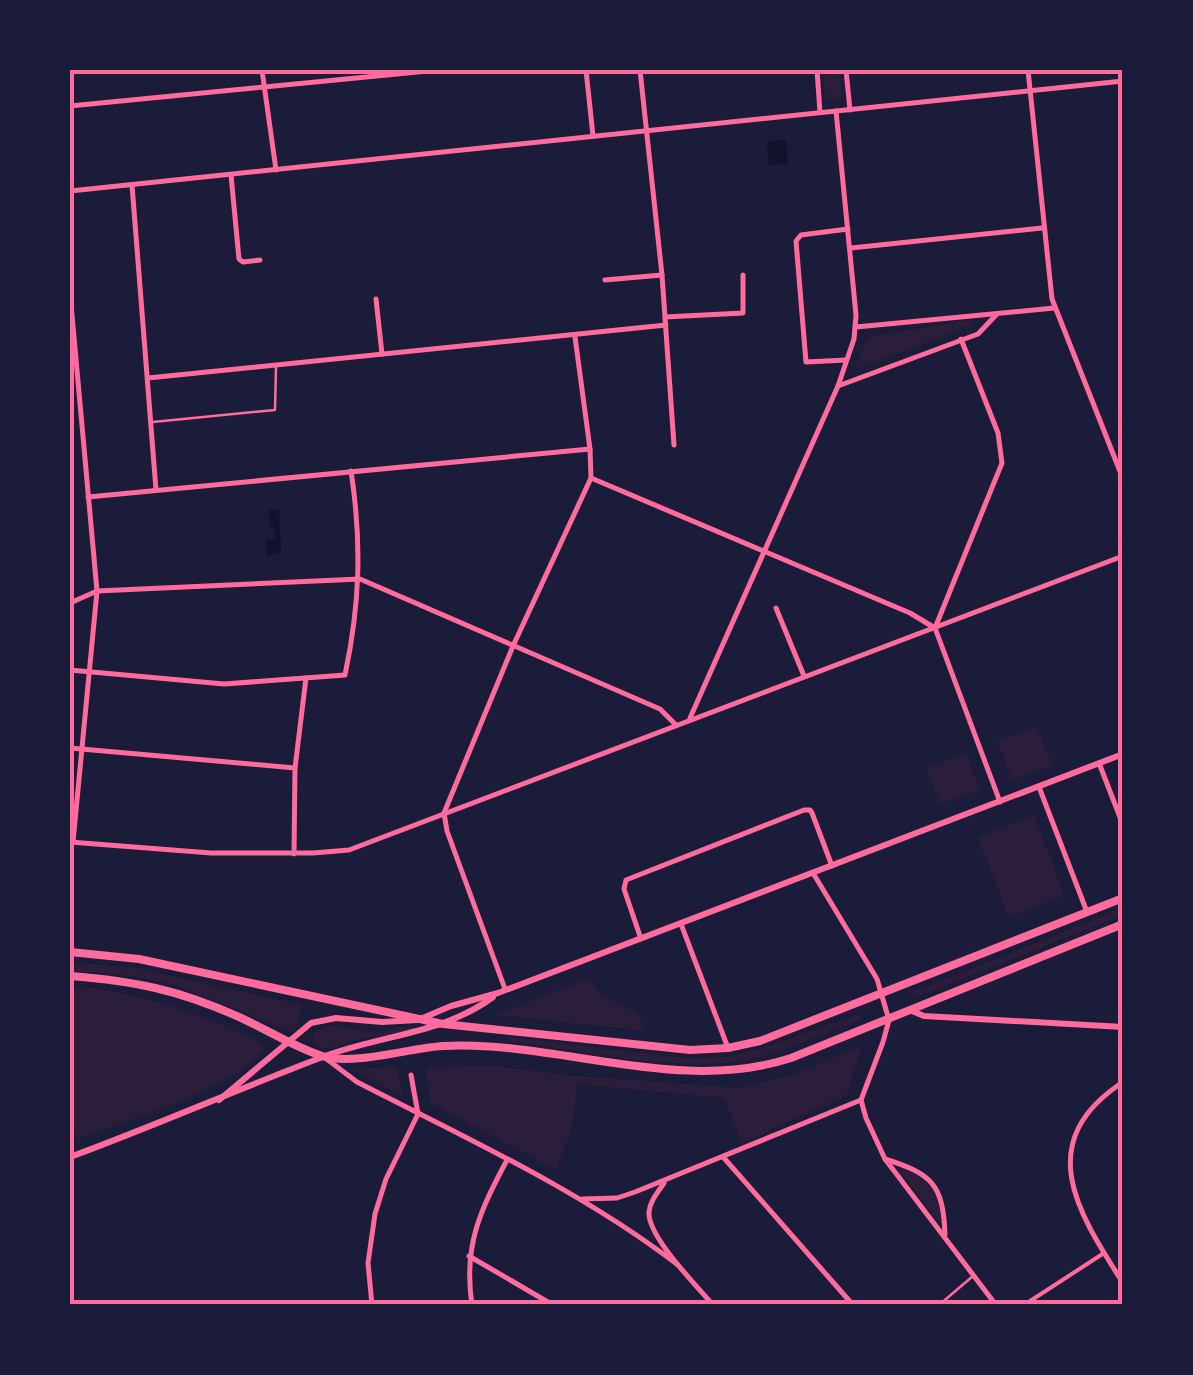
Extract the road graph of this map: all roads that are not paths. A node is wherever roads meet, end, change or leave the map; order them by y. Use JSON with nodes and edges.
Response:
{"nodes":[{"id":1,"x":262,"y":70,"type":"edge"},
{"id":2,"x":438,"y":70,"type":"edge"},
{"id":3,"x":586,"y":70,"type":"edge"},
{"id":4,"x":640,"y":70,"type":"edge"},
{"id":5,"x":817,"y":70,"type":"edge"},
{"id":6,"x":846,"y":70,"type":"edge"},
{"id":7,"x":1028,"y":70,"type":"edge"},
{"id":8,"x":1123,"y":82,"type":"edge"},
{"id":9,"x":264,"y":89,"type":"junction"},
{"id":10,"x":1030,"y":92,"type":"junction"},
{"id":11,"x":70,"y":106,"type":"edge"},
{"id":12,"x":850,"y":110,"type":"junction"},
{"id":13,"x":836,"y":111,"type":"junction"},
{"id":14,"x":820,"y":112,"type":"junction"},
{"id":15,"x":648,"y":130,"type":"junction"},
{"id":16,"x":593,"y":136,"type":"junction"},
{"id":17,"x":276,"y":170,"type":"junction"},
{"id":18,"x":232,"y":175,"type":"junction"},
{"id":19,"x":132,"y":185,"type":"junction"},
{"id":20,"x":70,"y":190,"type":"edge"},
{"id":21,"x":848,"y":228,"type":"junction"},
{"id":22,"x":1042,"y":228,"type":"junction"},
{"id":23,"x":850,"y":248,"type":"junction"},
{"id":24,"x":260,"y":260,"type":"dead end"},
{"id":25,"x":662,"y":275,"type":"junction"},
{"id":26,"x":743,"y":275,"type":"dead end"},
{"id":27,"x":605,"y":280,"type":"dead end"},
{"id":28,"x":70,"y":293,"type":"edge"},
{"id":29,"x":376,"y":299,"type":"dead end"},
{"id":30,"x":1054,"y":308,"type":"junction"},
{"id":31,"x":998,"y":314,"type":"junction"},
{"id":32,"x":665,"y":317,"type":"junction"},
{"id":33,"x":666,"y":326,"type":"junction"},
{"id":34,"x":856,"y":328,"type":"junction"},
{"id":35,"x":574,"y":337,"type":"junction"},
{"id":36,"x":961,"y":339,"type":"junction"},
{"id":37,"x":382,"y":354,"type":"junction"},
{"id":38,"x":847,"y":360,"type":"junction"},
{"id":39,"x":276,"y":365,"type":"junction"},
{"id":40,"x":148,"y":378,"type":"junction"},
{"id":41,"x":838,"y":386,"type":"junction"},
{"id":42,"x":152,"y":422,"type":"junction"},
{"id":43,"x":674,"y":445,"type":"dead end"},
{"id":44,"x":590,"y":450,"type":"junction"},
{"id":45,"x":351,"y":470,"type":"junction"},
{"id":46,"x":591,"y":478,"type":"junction"},
{"id":47,"x":1123,"y":478,"type":"edge"},
{"id":48,"x":156,"y":490,"type":"junction"},
{"id":49,"x":88,"y":497,"type":"junction"},
{"id":50,"x":764,"y":551,"type":"junction"},
{"id":51,"x":1123,"y":556,"type":"edge"},
{"id":52,"x":360,"y":579,"type":"junction"},
{"id":53,"x":97,"y":591,"type":"junction"},
{"id":54,"x":70,"y":604,"type":"edge"},
{"id":55,"x":776,"y":608,"type":"dead end"},
{"id":56,"x":935,"y":628,"type":"junction"},
{"id":57,"x":513,"y":646,"type":"junction"},
{"id":58,"x":70,"y":670,"type":"edge"},
{"id":59,"x":90,"y":672,"type":"junction"},
{"id":60,"x":804,"y":676,"type":"junction"},
{"id":61,"x":306,"y":678,"type":"junction"},
{"id":62,"x":689,"y":720,"type":"junction"},
{"id":63,"x":676,"y":725,"type":"junction"},
{"id":64,"x":70,"y":748,"type":"edge"},
{"id":65,"x":79,"y":749,"type":"junction"},
{"id":66,"x":1123,"y":754,"type":"edge"},
{"id":67,"x":1099,"y":764,"type":"junction"},
{"id":68,"x":295,"y":768,"type":"junction"},
{"id":69,"x":1039,"y":786,"type":"junction"},
{"id":70,"x":1000,"y":802,"type":"junction"},
{"id":71,"x":444,"y":813,"type":"junction"},
{"id":72,"x":1123,"y":825,"type":"edge"},
{"id":73,"x":71,"y":842,"type":"edge"},
{"id":74,"x":294,"y":854,"type":"junction"},
{"id":75,"x":832,"y":866,"type":"junction"},
{"id":76,"x":812,"y":873,"type":"junction"},
{"id":77,"x":1123,"y":898,"type":"edge"},
{"id":78,"x":1088,"y":912,"type":"junction"},
{"id":79,"x":681,"y":924,"type":"junction"},
{"id":80,"x":1123,"y":924,"type":"edge"},
{"id":81,"x":641,"y":938,"type":"junction"},
{"id":82,"x":70,"y":952,"type":"edge"},
{"id":83,"x":70,"y":976,"type":"edge"},
{"id":84,"x":501,"y":991,"type":"junction"},
{"id":85,"x":882,"y":994,"type":"junction"},
{"id":86,"x":910,"y":1010,"type":"junction"},
{"id":87,"x":418,"y":1020,"type":"junction"},
{"id":88,"x":888,"y":1020,"type":"junction"},
{"id":89,"x":443,"y":1024,"type":"junction"},
{"id":90,"x":1123,"y":1027,"type":"edge"},
{"id":91,"x":288,"y":1040,"type":"junction"},
{"id":92,"x":728,"y":1048,"type":"junction"},
{"id":93,"x":323,"y":1056,"type":"junction"},
{"id":94,"x":411,"y":1075,"type":"dead end"},
{"id":95,"x":1123,"y":1082,"type":"edge"},
{"id":96,"x":219,"y":1100,"type":"junction"},
{"id":97,"x":861,"y":1100,"type":"junction"},
{"id":98,"x":418,"y":1114,"type":"junction"},
{"id":99,"x":70,"y":1157,"type":"edge"},
{"id":100,"x":724,"y":1158,"type":"junction"},
{"id":101,"x":885,"y":1159,"type":"junction"},
{"id":102,"x":507,"y":1160,"type":"junction"},
{"id":103,"x":666,"y":1181,"type":"junction"},
{"id":104,"x":579,"y":1200,"type":"junction"},
{"id":105,"x":946,"y":1237,"type":"junction"},
{"id":106,"x":1104,"y":1252,"type":"junction"},
{"id":107,"x":469,"y":1256,"type":"junction"},
{"id":108,"x":678,"y":1265,"type":"junction"},
{"id":109,"x":974,"y":1275,"type":"junction"},
{"id":110,"x":1123,"y":1283,"type":"edge"},
{"id":111,"x":372,"y":1305,"type":"edge"},
{"id":112,"x":472,"y":1305,"type":"edge"},
{"id":113,"x":553,"y":1305,"type":"edge"},
{"id":114,"x":713,"y":1305,"type":"edge"},
{"id":115,"x":853,"y":1305,"type":"edge"},
{"id":116,"x":938,"y":1305,"type":"edge"},
{"id":117,"x":996,"y":1305,"type":"edge"},
{"id":118,"x":1024,"y":1305,"type":"edge"}],
"edges":[{"from":1,"to":9,"type":"street"},
{"from":2,"to":9,"type":"street"},
{"from":3,"to":16,"type":"street"},
{"from":4,"to":15,"type":"street"},
{"from":5,"to":14,"type":"street"},
{"from":6,"to":12,"type":"street"},
{"from":7,"to":10,"type":"street"},
{"from":8,"to":10,"type":"street"},
{"from":9,"to":11,"type":"street"},
{"from":9,"to":17,"type":"street"},
{"from":10,"to":12,"type":"street"},
{"from":10,"to":22,"type":"street"},
{"from":12,"to":13,"type":"street"},
{"from":13,"to":14,"type":"street"},
{"from":13,"to":21,"type":"street"},
{"from":14,"to":15,"type":"street"},
{"from":15,"to":16,"type":"street"},
{"from":15,"to":25,"type":"street"},
{"from":16,"to":17,"type":"street"},
{"from":17,"to":18,"type":"street"},
{"from":18,"to":19,"type":"street"},
{"from":18,"to":24,"type":"street"},
{"from":19,"to":20,"type":"street"},
{"from":19,"to":40,"type":"street"},
{"from":21,"to":23,"type":"street"},
{"from":21,"to":38,"type":"street"},
{"from":22,"to":23,"type":"street"},
{"from":22,"to":30,"type":"street"},
{"from":23,"to":34,"type":"street"},
{"from":25,"to":27,"type":"street"},
{"from":25,"to":32,"type":"street"},
{"from":26,"to":32,"type":"street"},
{"from":28,"to":49,"type":"street"},
{"from":29,"to":37,"type":"street"},
{"from":30,"to":31,"type":"street"},
{"from":30,"to":47,"type":"street"},
{"from":31,"to":34,"type":"street"},
{"from":31,"to":36,"type":"street"},
{"from":32,"to":33,"type":"street"},
{"from":33,"to":35,"type":"street"},
{"from":33,"to":43,"type":"street"},
{"from":34,"to":38,"type":"street"},
{"from":35,"to":37,"type":"street"},
{"from":35,"to":44,"type":"street"},
{"from":36,"to":41,"type":"street"},
{"from":36,"to":56,"type":"street"},
{"from":37,"to":39,"type":"street"},
{"from":38,"to":41,"type":"street"},
{"from":39,"to":40,"type":"street"},
{"from":39,"to":42,"type":"lane"},
{"from":40,"to":42,"type":"street"},
{"from":41,"to":50,"type":"street"},
{"from":42,"to":48,"type":"street"},
{"from":44,"to":45,"type":"street"},
{"from":44,"to":46,"type":"street"},
{"from":45,"to":48,"type":"street"},
{"from":45,"to":52,"type":"street"},
{"from":46,"to":50,"type":"street"},
{"from":46,"to":57,"type":"street"},
{"from":48,"to":49,"type":"street"},
{"from":49,"to":53,"type":"street"},
{"from":50,"to":56,"type":"street"},
{"from":50,"to":62,"type":"street"},
{"from":51,"to":56,"type":"street"},
{"from":52,"to":53,"type":"street"},
{"from":52,"to":57,"type":"street"},
{"from":52,"to":61,"type":"street"},
{"from":53,"to":54,"type":"street"},
{"from":53,"to":59,"type":"street"},
{"from":55,"to":60,"type":"street"},
{"from":56,"to":60,"type":"street"},
{"from":56,"to":70,"type":"street"},
{"from":57,"to":63,"type":"street"},
{"from":57,"to":71,"type":"street"},
{"from":58,"to":59,"type":"street"},
{"from":59,"to":61,"type":"street"},
{"from":59,"to":65,"type":"street"},
{"from":60,"to":62,"type":"street"},
{"from":61,"to":68,"type":"street"},
{"from":62,"to":63,"type":"street"},
{"from":63,"to":71,"type":"street"},
{"from":64,"to":65,"type":"street"},
{"from":65,"to":68,"type":"street"},
{"from":65,"to":73,"type":"street"},
{"from":66,"to":67,"type":"main road"},
{"from":67,"to":69,"type":"main road"},
{"from":67,"to":72,"type":"street"},
{"from":68,"to":74,"type":"street"},
{"from":69,"to":70,"type":"main road"},
{"from":69,"to":78,"type":"street"},
{"from":70,"to":75,"type":"main road"},
{"from":71,"to":74,"type":"street"},
{"from":71,"to":84,"type":"street"},
{"from":73,"to":74,"type":"street"},
{"from":75,"to":76,"type":"main road"},
{"from":75,"to":81,"type":"street"},
{"from":76,"to":79,"type":"main road"},
{"from":76,"to":85,"type":"street"},
{"from":77,"to":78,"type":"main road"},
{"from":78,"to":85,"type":"main road"},
{"from":79,"to":81,"type":"main road"},
{"from":79,"to":92,"type":"street"},
{"from":80,"to":86,"type":"main road"},
{"from":81,"to":84,"type":"main road"},
{"from":82,"to":87,"type":"main road"},
{"from":83,"to":91,"type":"main road"},
{"from":84,"to":87,"type":"main road"},
{"from":84,"to":89,"type":"main road"},
{"from":85,"to":88,"type":"street"},
{"from":85,"to":92,"type":"main road"},
{"from":86,"to":88,"type":"main road"},
{"from":86,"to":90,"type":"main road"},
{"from":87,"to":89,"type":"main road"},
{"from":87,"to":91,"type":"main road"},
{"from":88,"to":93,"type":"main road"},
{"from":88,"to":97,"type":"street"},
{"from":89,"to":92,"type":"main road"},
{"from":89,"to":93,"type":"main road"},
{"from":91,"to":93,"type":"main road"},
{"from":91,"to":96,"type":"main road"},
{"from":93,"to":96,"type":"main road"},
{"from":93,"to":98,"type":"street"},
{"from":94,"to":98,"type":"street"},
{"from":95,"to":106,"type":"street"},
{"from":96,"to":99,"type":"main road"},
{"from":97,"to":100,"type":"street"},
{"from":97,"to":101,"type":"street"},
{"from":98,"to":102,"type":"street"},
{"from":98,"to":111,"type":"street"},
{"from":100,"to":103,"type":"street"},
{"from":100,"to":115,"type":"street"},
{"from":101,"to":105,"type":"street"},
{"from":101,"to":105,"type":"street"},
{"from":102,"to":104,"type":"street"},
{"from":102,"to":107,"type":"street"},
{"from":103,"to":104,"type":"street"},
{"from":103,"to":108,"type":"street"},
{"from":104,"to":108,"type":"street"},
{"from":105,"to":109,"type":"street"},
{"from":106,"to":110,"type":"street"},
{"from":106,"to":118,"type":"street"},
{"from":107,"to":112,"type":"street"},
{"from":107,"to":113,"type":"street"},
{"from":108,"to":114,"type":"street"},
{"from":109,"to":116,"type":"lane"},
{"from":109,"to":117,"type":"street"}]}
